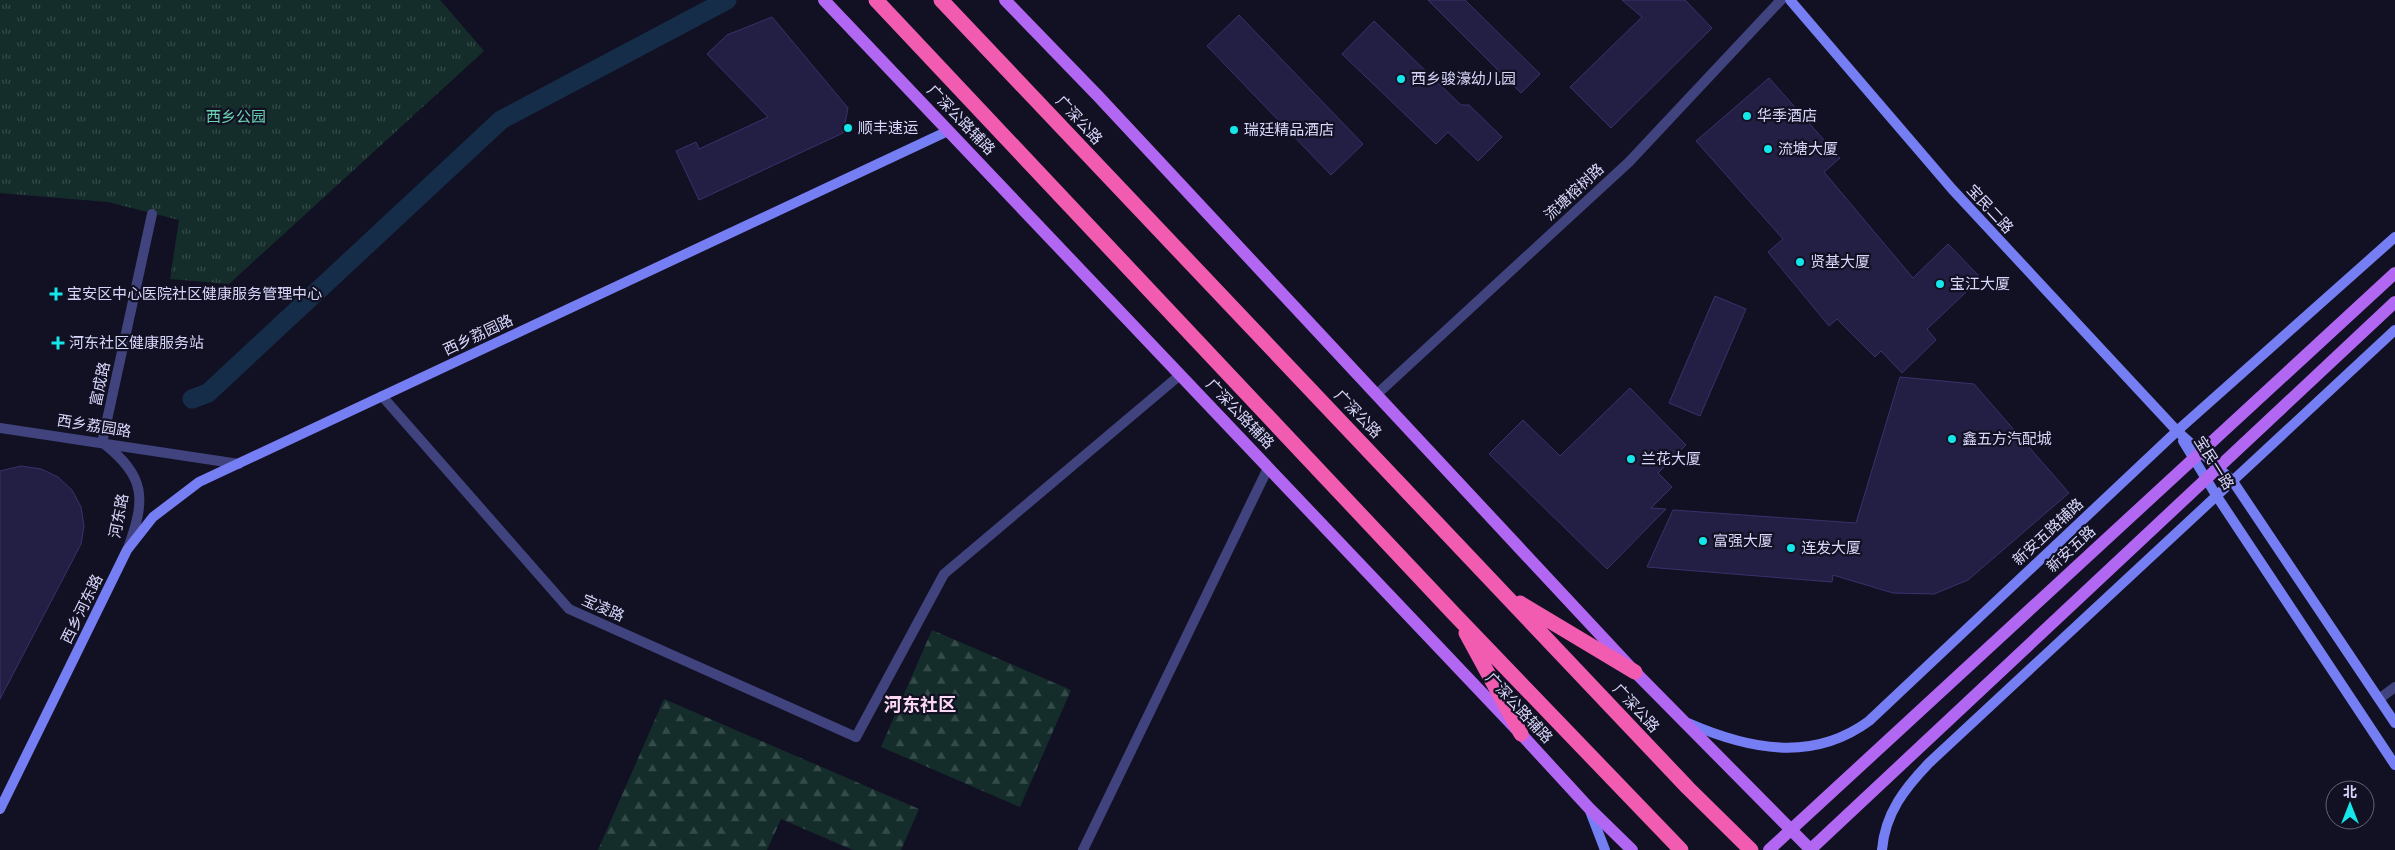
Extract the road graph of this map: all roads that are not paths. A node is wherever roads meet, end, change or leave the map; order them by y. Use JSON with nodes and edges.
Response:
{"nodes":[{"id":1,"x":824,"y":0,"type":"edge"},
{"id":2,"x":876,"y":0,"type":"edge"},
{"id":3,"x":941,"y":0,"type":"edge"},
{"id":4,"x":1005,"y":0,"type":"edge"},
{"id":5,"x":1781,"y":0,"type":"edge"},
{"id":6,"x":1790,"y":0,"type":"edge"},
{"id":7,"x":948,"y":130,"type":"junction"},
{"id":8,"x":152,"y":214,"type":"dead end"},
{"id":9,"x":2395,"y":237,"type":"edge"},
{"id":10,"x":2395,"y":273,"type":"edge"},
{"id":11,"x":2395,"y":302,"type":"edge"},
{"id":12,"x":2395,"y":330,"type":"edge"},
{"id":13,"x":1180,"y":375,"type":"junction"},
{"id":14,"x":1376,"y":395,"type":"junction"},
{"id":15,"x":382,"y":396,"type":"junction"},
{"id":16,"x":0,"y":428,"type":"edge"},
{"id":17,"x":2177,"y":431,"type":"junction"},
{"id":18,"x":102,"y":443,"type":"junction"},
{"id":19,"x":239,"y":464,"type":"junction"},
{"id":20,"x":1268,"y":468,"type":"junction"},
{"id":21,"x":2232,"y":480,"type":"junction"},
{"id":22,"x":2216,"y":495,"type":"junction"},
{"id":23,"x":127,"y":550,"type":"junction"},
{"id":24,"x":1505,"y":594,"type":"junction"},
{"id":25,"x":1455,"y":614,"type":"junction"},
{"id":26,"x":1635,"y":672,"type":"junction"},
{"id":27,"x":2395,"y":687,"type":"edge"},
{"id":28,"x":2380,"y":699,"type":"junction"},
{"id":29,"x":1683,"y":721,"type":"junction"},
{"id":30,"x":2395,"y":722,"type":"edge"},
{"id":31,"x":1521,"y":734,"type":"junction"},
{"id":32,"x":2395,"y":765,"type":"edge"},
{"id":33,"x":1589,"y":808,"type":"junction"},
{"id":34,"x":0,"y":809,"type":"edge"},
{"id":35,"x":1083,"y":850,"type":"edge"},
{"id":36,"x":1605,"y":850,"type":"edge"},
{"id":37,"x":1632,"y":850,"type":"edge"},
{"id":38,"x":1681,"y":850,"type":"edge"},
{"id":39,"x":1751,"y":850,"type":"edge"},
{"id":40,"x":1768,"y":850,"type":"edge"},
{"id":41,"x":1811,"y":850,"type":"edge"},
{"id":42,"x":1882,"y":850,"type":"edge"}],
"edges":[{"from":1,"to":7,"type":"main road","name":"广深公路辅路"},
{"from":2,"to":25,"type":"highway"},
{"from":3,"to":24,"type":"highway","name":"广深公路"},
{"from":4,"to":14,"type":"main road"},
{"from":5,"to":14,"type":"street","name":"流塘榕树路"},
{"from":6,"to":17,"type":"main road","name":"宝民二路"},
{"from":7,"to":13,"type":"main road","name":"广深公路辅路"},
{"from":7,"to":15,"type":"main road","name":"西乡荔园路"},
{"from":8,"to":18,"type":"street","name":"富成路"},
{"from":9,"to":17,"type":"main road","name":"新安五路辅路"},
{"from":10,"to":40,"type":"main road","name":"新安五路","bridge":true},
{"from":11,"to":41,"type":"main road","bridge":true},
{"from":12,"to":21,"type":"main road"},
{"from":13,"to":15,"type":"street","name":"宝凌路"},
{"from":13,"to":20,"type":"main road","name":"广深公路辅路"},
{"from":14,"to":26,"type":"main road"},
{"from":15,"to":19,"type":"main road","name":"西乡荔园路"},
{"from":16,"to":18,"type":"street","name":"西乡荔园路"},
{"from":17,"to":21,"type":"main road","name":"宝民一路"},
{"from":17,"to":22,"type":"main road","name":"宝民一路"},
{"from":17,"to":29,"type":"main road","name":"新安五路辅路"},
{"from":18,"to":19,"type":"street","name":"西乡荔园路"},
{"from":18,"to":23,"type":"street","name":"河东路"},
{"from":19,"to":23,"type":"main road","name":"西乡河东路"},
{"from":20,"to":31,"type":"main road","name":"广深公路辅路"},
{"from":20,"to":35,"type":"street"},
{"from":21,"to":22,"type":"main road"},
{"from":21,"to":28,"type":"main road","name":"宝民一路"},
{"from":22,"to":32,"type":"main road","name":"宝民一路"},
{"from":22,"to":42,"type":"main road"},
{"from":23,"to":34,"type":"main road","name":"西乡河东路"},
{"from":24,"to":26,"type":"highway"},
{"from":24,"to":39,"type":"highway","name":"广深公路"},
{"from":25,"to":31,"type":"highway"},
{"from":25,"to":38,"type":"highway"},
{"from":26,"to":29,"type":"main road"},
{"from":27,"to":28,"type":"street"},
{"from":28,"to":30,"type":"main road","name":"宝民一路"},
{"from":29,"to":41,"type":"main road"},
{"from":31,"to":33,"type":"main road","name":"广深公路辅路"},
{"from":33,"to":36,"type":"main road"},
{"from":33,"to":37,"type":"main road","name":"广深公路辅路"}]}
